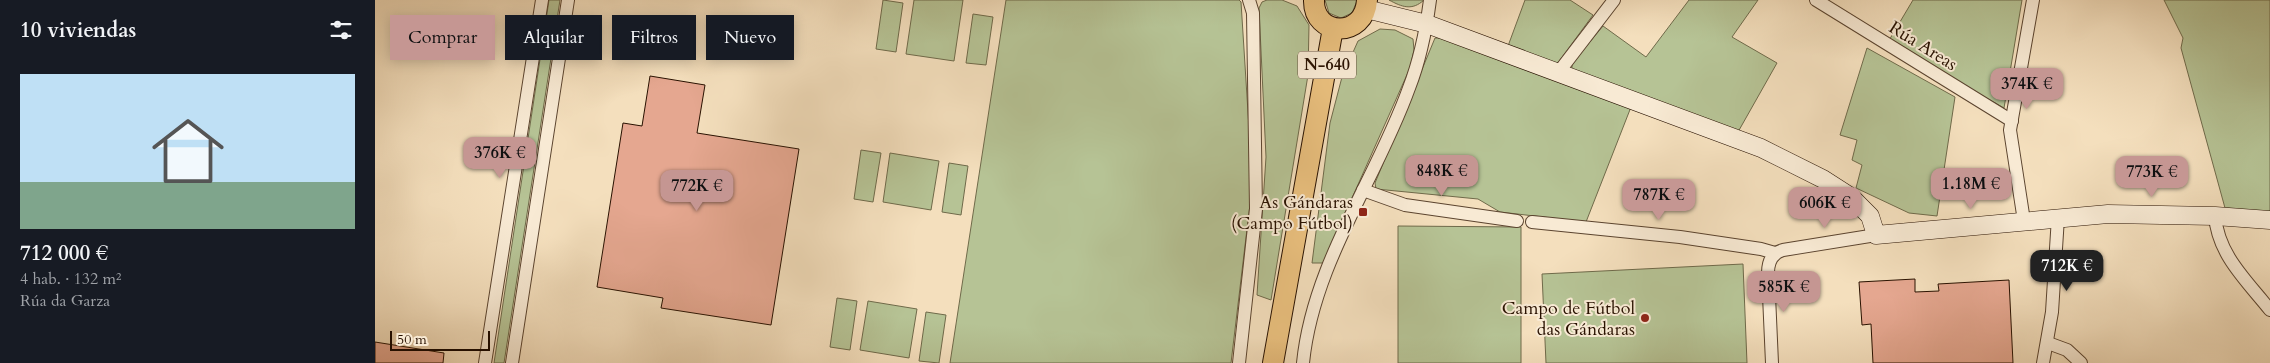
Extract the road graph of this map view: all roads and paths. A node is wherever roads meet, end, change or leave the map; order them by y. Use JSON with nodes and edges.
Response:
{"nodes":[{"id":1,"x":542,"y":0,"type":"edge"},
{"id":2,"x":568,"y":0,"type":"edge"},
{"id":3,"x":1249,"y":0,"type":"edge"},
{"id":4,"x":1260,"y":0,"type":"edge"},
{"id":5,"x":1314,"y":0,"type":"edge"},
{"id":6,"x":1430,"y":0,"type":"edge"},
{"id":7,"x":1614,"y":0,"type":"edge"},
{"id":8,"x":1817,"y":0,"type":"edge"},
{"id":9,"x":2033,"y":0,"type":"edge"},
{"id":10,"x":1367,"y":5,"type":"edge"},
{"id":11,"x":1253,"y":13,"type":"junction"},
{"id":12,"x":1427,"y":24,"type":"junction"},
{"id":13,"x":1333,"y":28,"type":"junction"},
{"id":14,"x":1558,"y":73,"type":"junction"},
{"id":15,"x":2012,"y":121,"type":"junction"},
{"id":16,"x":1363,"y":190,"type":"junction"},
{"id":17,"x":2215,"y":216,"type":"junction"},
{"id":18,"x":2058,"y":217,"type":"junction"},
{"id":19,"x":2270,"y":220,"type":"edge"},
{"id":20,"x":1517,"y":221,"type":"dead end"},
{"id":21,"x":2024,"y":221,"type":"junction"},
{"id":22,"x":1532,"y":222,"type":"dead end"},
{"id":23,"x":1876,"y":235,"type":"junction"},
{"id":24,"x":1777,"y":252,"type":"junction"},
{"id":25,"x":2270,"y":310,"type":"edge"},
{"id":26,"x":2048,"y":343,"type":"junction"},
{"id":27,"x":485,"y":363,"type":"edge"},
{"id":28,"x":512,"y":363,"type":"edge"},
{"id":29,"x":1239,"y":363,"type":"edge"},
{"id":30,"x":1273,"y":363,"type":"edge"},
{"id":31,"x":1303,"y":363,"type":"edge"},
{"id":32,"x":1772,"y":363,"type":"edge"},
{"id":33,"x":2043,"y":363,"type":"edge"},
{"id":34,"x":2081,"y":363,"type":"edge"}],
"edges":[{"from":1,"to":27,"type":"street"},
{"from":2,"to":28,"type":"street"},
{"from":3,"to":11,"type":"street"},
{"from":4,"to":11,"type":"street"},
{"from":5,"to":13,"type":"highway","number":"N-640"},
{"from":6,"to":12,"type":"street"},
{"from":7,"to":14,"type":"street"},
{"from":8,"to":15,"type":"street","name":"Rúa Areas"},
{"from":9,"to":15,"type":"street"},
{"from":10,"to":12,"type":"main road"},
{"from":10,"to":13,"type":"highway","number":"N-640"},
{"from":11,"to":29,"type":"street"},
{"from":12,"to":14,"type":"main road"},
{"from":12,"to":16,"type":"street"},
{"from":13,"to":30,"type":"highway","number":"N-640"},
{"from":14,"to":23,"type":"main road"},
{"from":15,"to":21,"type":"street"},
{"from":16,"to":20,"type":"street"},
{"from":16,"to":31,"type":"street"},
{"from":17,"to":18,"type":"main road"},
{"from":17,"to":19,"type":"main road"},
{"from":17,"to":25,"type":"street"},
{"from":18,"to":21,"type":"main road"},
{"from":18,"to":26,"type":"street"},
{"from":21,"to":23,"type":"main road"},
{"from":22,"to":24,"type":"street"},
{"from":23,"to":24,"type":"street"},
{"from":24,"to":32,"type":"street"},
{"from":26,"to":33,"type":"street"},
{"from":26,"to":34,"type":"street"}]}
